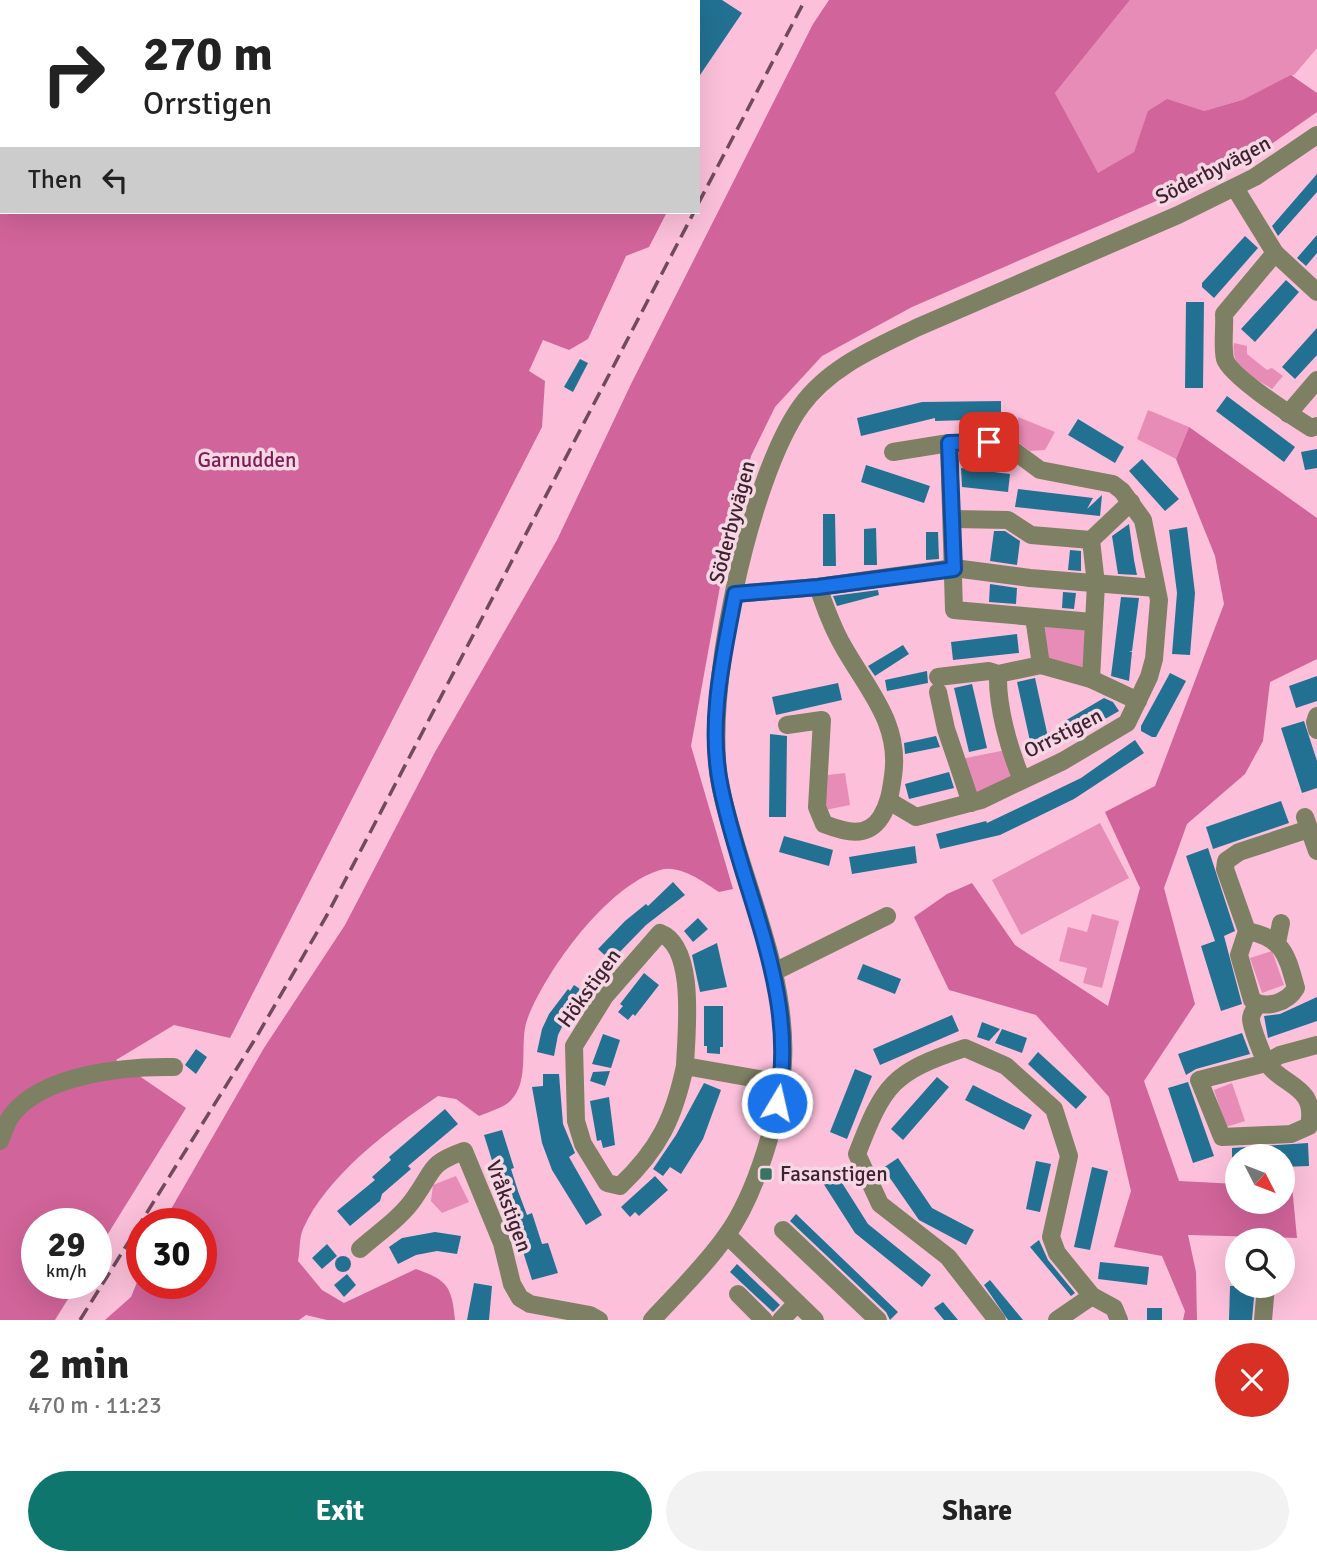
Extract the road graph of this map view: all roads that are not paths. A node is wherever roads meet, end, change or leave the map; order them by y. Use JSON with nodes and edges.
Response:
{"nodes":[{"id":1,"x":1317,"y":135,"type":"edge"},
{"id":2,"x":1235,"y":188,"type":"junction"},
{"id":3,"x":1275,"y":253,"type":"junction"},
{"id":4,"x":1317,"y":292,"type":"edge"},
{"id":5,"x":1317,"y":380,"type":"edge"},
{"id":6,"x":1288,"y":414,"type":"junction"},
{"id":7,"x":1317,"y":426,"type":"edge"},
{"id":8,"x":949,"y":443,"type":"junction"},
{"id":9,"x":893,"y":452,"type":"dead end"},
{"id":10,"x":1131,"y":502,"type":"junction"},
{"id":11,"x":953,"y":519,"type":"junction"},
{"id":12,"x":1091,"y":540,"type":"junction"},
{"id":13,"x":954,"y":569,"type":"junction"},
{"id":14,"x":1096,"y":584,"type":"junction"},
{"id":15,"x":818,"y":587,"type":"junction"},
{"id":16,"x":1156,"y":588,"type":"junction"},
{"id":17,"x":735,"y":594,"type":"junction"},
{"id":18,"x":1034,"y":617,"type":"junction"},
{"id":19,"x":1092,"y":622,"type":"junction"},
{"id":20,"x":1041,"y":665,"type":"junction"},
{"id":21,"x":998,"y":674,"type":"junction"},
{"id":22,"x":1091,"y":679,"type":"junction"},
{"id":23,"x":1138,"y":701,"type":"junction"},
{"id":24,"x":1317,"y":716,"type":"edge"},
{"id":25,"x":787,"y":725,"type":"dead end"},
{"id":26,"x":1317,"y":730,"type":"edge"},
{"id":27,"x":1022,"y":780,"type":"junction"},
{"id":28,"x":889,"y":801,"type":"junction"},
{"id":29,"x":971,"y":803,"type":"junction"},
{"id":30,"x":1310,"y":822,"type":"edge"},
{"id":31,"x":1317,"y":850,"type":"edge"},
{"id":32,"x":887,"y":916,"type":"dead end"},
{"id":33,"x":1281,"y":923,"type":"dead end"},
{"id":34,"x":1247,"y":931,"type":"junction"},
{"id":35,"x":1278,"y":943,"type":"junction"},
{"id":36,"x":774,"y":972,"type":"junction"},
{"id":37,"x":1258,"y":1004,"type":"junction"},
{"id":38,"x":1309,"y":1047,"type":"edge"},
{"id":39,"x":1266,"y":1063,"type":"junction"},
{"id":40,"x":685,"y":1066,"type":"junction"},
{"id":41,"x":174,"y":1067,"type":"dead end"},
{"id":42,"x":781,"y":1083,"type":"junction"},
{"id":43,"x":0,"y":1141,"type":"edge"},
{"id":44,"x":783,"y":1230,"type":"dead end"},
{"id":45,"x":727,"y":1235,"type":"junction"},
{"id":46,"x":360,"y":1249,"type":"dead end"},
{"id":47,"x":738,"y":1294,"type":"dead end"},
{"id":48,"x":1092,"y":1296,"type":"junction"},
{"id":49,"x":1265,"y":1298,"type":"edge"},
{"id":50,"x":797,"y":1303,"type":"junction"},
{"id":51,"x":1064,"y":1315,"type":"edge"},
{"id":52,"x":599,"y":1320,"type":"edge"},
{"id":53,"x":652,"y":1320,"type":"edge"},
{"id":54,"x":764,"y":1320,"type":"edge"},
{"id":55,"x":781,"y":1320,"type":"edge"},
{"id":56,"x":815,"y":1320,"type":"edge"},
{"id":57,"x":878,"y":1320,"type":"edge"},
{"id":58,"x":997,"y":1320,"type":"edge"},
{"id":59,"x":1119,"y":1320,"type":"edge"},
{"id":60,"x":1263,"y":1320,"type":"edge"}],
"edges":[{"from":1,"to":2,"type":"street","name":"Söderbyvägen"},
{"from":2,"to":3,"type":"street"},
{"from":2,"to":17,"type":"street","name":"Söderbyvägen"},
{"from":3,"to":4,"type":"street"},
{"from":3,"to":6,"type":"street"},
{"from":5,"to":6,"type":"street"},
{"from":6,"to":7,"type":"street"},
{"from":8,"to":9,"type":"street","name":"Orrstigen"},
{"from":8,"to":10,"type":"street","name":"Orrstigen"},
{"from":8,"to":11,"type":"street"},
{"from":10,"to":12,"type":"street"},
{"from":10,"to":16,"type":"street","name":"Orrstigen"},
{"from":11,"to":12,"type":"street"},
{"from":11,"to":13,"type":"street"},
{"from":12,"to":14,"type":"street"},
{"from":13,"to":14,"type":"street"},
{"from":13,"to":15,"type":"street"},
{"from":13,"to":18,"type":"street"},
{"from":14,"to":16,"type":"street"},
{"from":14,"to":19,"type":"street"},
{"from":15,"to":17,"type":"street"},
{"from":15,"to":28,"type":"street"},
{"from":16,"to":23,"type":"street","name":"Orrstigen"},
{"from":17,"to":36,"type":"street","name":"Söderbyvägen"},
{"from":18,"to":19,"type":"street"},
{"from":18,"to":20,"type":"street"},
{"from":19,"to":22,"type":"street"},
{"from":20,"to":21,"type":"street"},
{"from":20,"to":22,"type":"street"},
{"from":21,"to":27,"type":"street"},
{"from":21,"to":29,"type":"street"},
{"from":22,"to":23,"type":"street"},
{"from":23,"to":27,"type":"street","name":"Orrstigen"},
{"from":24,"to":26,"type":"street"},
{"from":25,"to":28,"type":"street"},
{"from":27,"to":29,"type":"street","name":"Orrstigen"},
{"from":28,"to":29,"type":"street","name":"Orrstigen"},
{"from":30,"to":31,"type":"street"},
{"from":30,"to":34,"type":"street"},
{"from":32,"to":36,"type":"street"},
{"from":33,"to":35,"type":"street"},
{"from":34,"to":35,"type":"street"},
{"from":34,"to":37,"type":"street"},
{"from":35,"to":37,"type":"street"},
{"from":36,"to":42,"type":"street","name":"Söderbyvägen"},
{"from":37,"to":39,"type":"street"},
{"from":38,"to":39,"type":"street"},
{"from":39,"to":39,"type":"street"},
{"from":40,"to":40,"type":"street","name":"Hökstigen"},
{"from":40,"to":42,"type":"street"},
{"from":41,"to":43,"type":"street"},
{"from":42,"to":45,"type":"street","name":"Söderbyvägen"},
{"from":44,"to":57,"type":"street"},
{"from":45,"to":50,"type":"street"},
{"from":45,"to":53,"type":"street","name":"Söderbyvägen"},
{"from":46,"to":52,"type":"street","name":"Vråkstigen"},
{"from":47,"to":54,"type":"street"},
{"from":48,"to":51,"type":"street"},
{"from":48,"to":58,"type":"street"},
{"from":48,"to":59,"type":"street"},
{"from":49,"to":60,"type":"street"},
{"from":50,"to":55,"type":"street"},
{"from":50,"to":56,"type":"street"}]}
